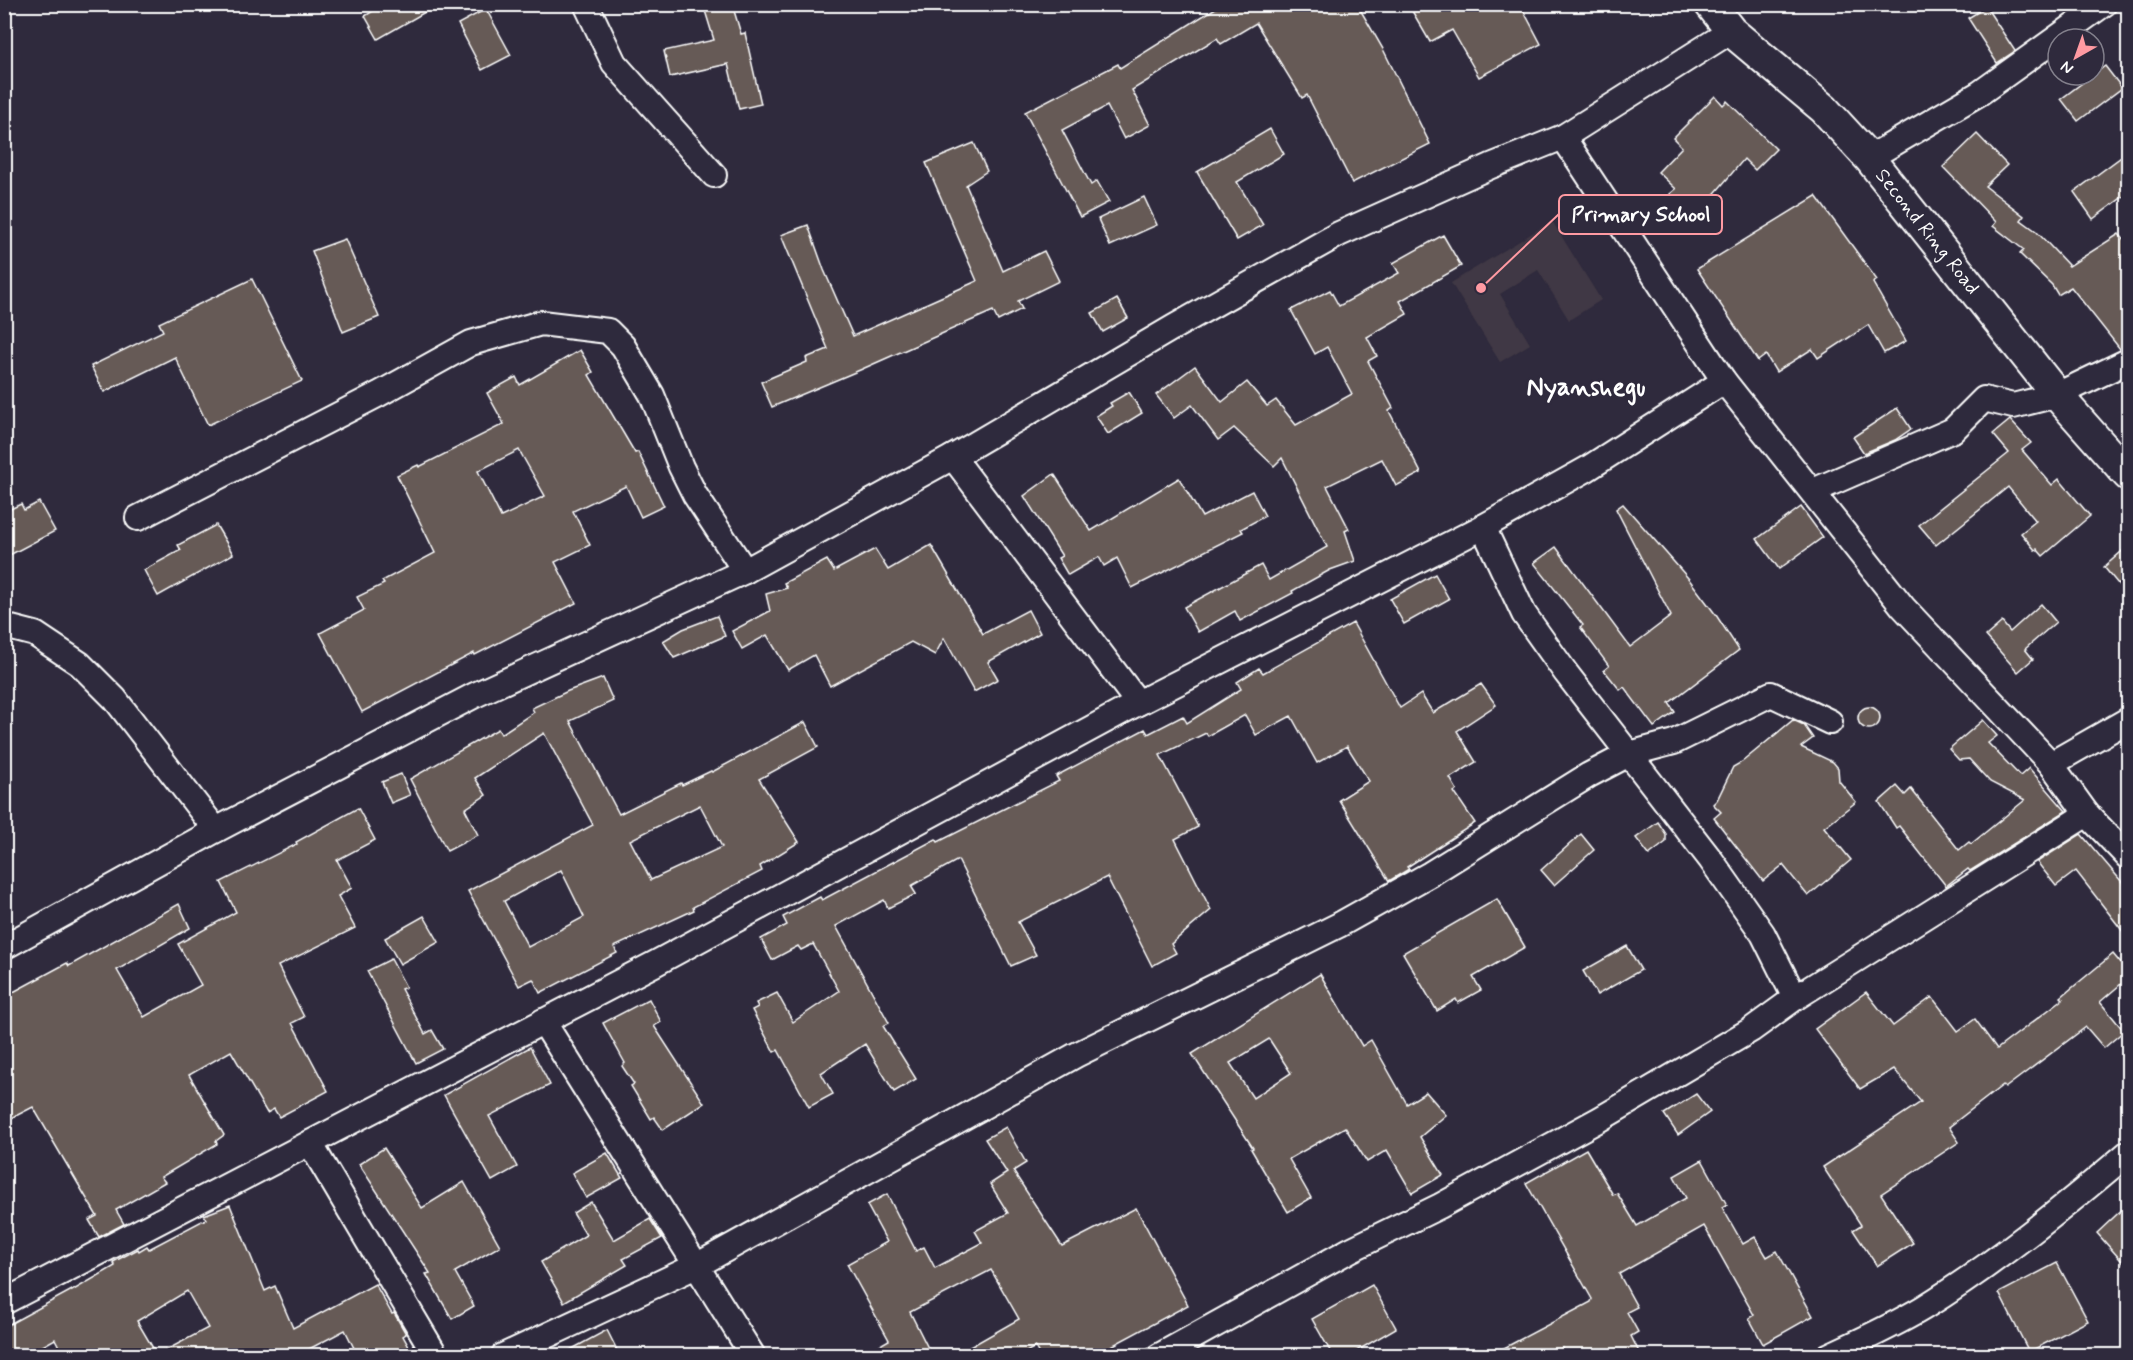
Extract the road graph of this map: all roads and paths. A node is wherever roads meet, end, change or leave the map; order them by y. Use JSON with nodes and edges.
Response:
{"nodes":[{"id":1,"x":586,"y":4,"type":"edge"},
{"id":2,"x":1710,"y":4,"type":"edge"},
{"id":3,"x":2104,"y":4,"type":"edge"},
{"id":4,"x":1731,"y":30,"type":"junction"},
{"id":5,"x":1563,"y":137,"type":"junction"},
{"id":6,"x":1869,"y":158,"type":"junction"},
{"id":7,"x":714,"y":175,"type":"dead end"},
{"id":8,"x":2128,"y":361,"type":"edge"},
{"id":9,"x":1724,"y":381,"type":"junction"},
{"id":10,"x":2057,"y":394,"type":"junction"},
{"id":11,"x":953,"y":457,"type":"junction"},
{"id":12,"x":2128,"y":475,"type":"edge"},
{"id":13,"x":1813,"y":491,"type":"junction"},
{"id":14,"x":138,"y":518,"type":"dead end"},
{"id":15,"x":1483,"y":527,"type":"junction"},
{"id":16,"x":745,"y":572,"type":"junction"},
{"id":17,"x":4,"y":626,"type":"edge"},
{"id":18,"x":1138,"y":703,"type":"junction"},
{"id":19,"x":2128,"y":720,"type":"edge"},
{"id":20,"x":1830,"y":722,"type":"dead end"},
{"id":21,"x":1629,"y":754,"type":"junction"},
{"id":22,"x":2051,"y":764,"type":"junction"},
{"id":23,"x":2087,"y":814,"type":"junction"},
{"id":24,"x":216,"y":830,"type":"junction"},
{"id":25,"x":2128,"y":857,"type":"edge"},
{"id":26,"x":4,"y":947,"type":"edge"},
{"id":27,"x":1795,"y":998,"type":"junction"},
{"id":28,"x":543,"y":1021,"type":"junction"},
{"id":29,"x":310,"y":1143,"type":"junction"},
{"id":30,"x":2128,"y":1153,"type":"edge"},
{"id":31,"x":696,"y":1266,"type":"junction"},
{"id":32,"x":4,"y":1302,"type":"edge"},
{"id":33,"x":436,"y":1356,"type":"edge"},
{"id":34,"x":503,"y":1356,"type":"edge"},
{"id":35,"x":753,"y":1356,"type":"edge"},
{"id":36,"x":1159,"y":1356,"type":"edge"},
{"id":37,"x":1828,"y":1356,"type":"edge"}],
"edges":[{"from":1,"to":7,"type":"street"},
{"from":2,"to":4,"type":"street","name":"Second Ring Road"},
{"from":3,"to":6,"type":"street"},
{"from":4,"to":5,"type":"street"},
{"from":4,"to":6,"type":"street","name":"Second Ring Road"},
{"from":5,"to":9,"type":"street"},
{"from":5,"to":11,"type":"street"},
{"from":6,"to":10,"type":"street","name":"Second Ring Road"},
{"from":8,"to":10,"type":"street"},
{"from":9,"to":13,"type":"street"},
{"from":9,"to":15,"type":"street"},
{"from":10,"to":12,"type":"street","name":"Second Ring Road"},
{"from":10,"to":13,"type":"street"},
{"from":11,"to":16,"type":"street"},
{"from":11,"to":18,"type":"street"},
{"from":13,"to":22,"type":"street"},
{"from":14,"to":16,"type":"street"},
{"from":15,"to":18,"type":"street"},
{"from":15,"to":21,"type":"street"},
{"from":16,"to":24,"type":"street"},
{"from":17,"to":24,"type":"street"},
{"from":18,"to":28,"type":"street"},
{"from":19,"to":22,"type":"street"},
{"from":20,"to":21,"type":"street"},
{"from":21,"to":27,"type":"street"},
{"from":21,"to":31,"type":"street"},
{"from":22,"to":23,"type":"street"},
{"from":23,"to":25,"type":"street"},
{"from":23,"to":27,"type":"street"},
{"from":24,"to":26,"type":"street"},
{"from":27,"to":36,"type":"street"},
{"from":28,"to":29,"type":"street"},
{"from":28,"to":31,"type":"street"},
{"from":29,"to":32,"type":"street"},
{"from":29,"to":33,"type":"street"},
{"from":30,"to":37,"type":"street"},
{"from":31,"to":34,"type":"street"},
{"from":31,"to":35,"type":"street"}]}
